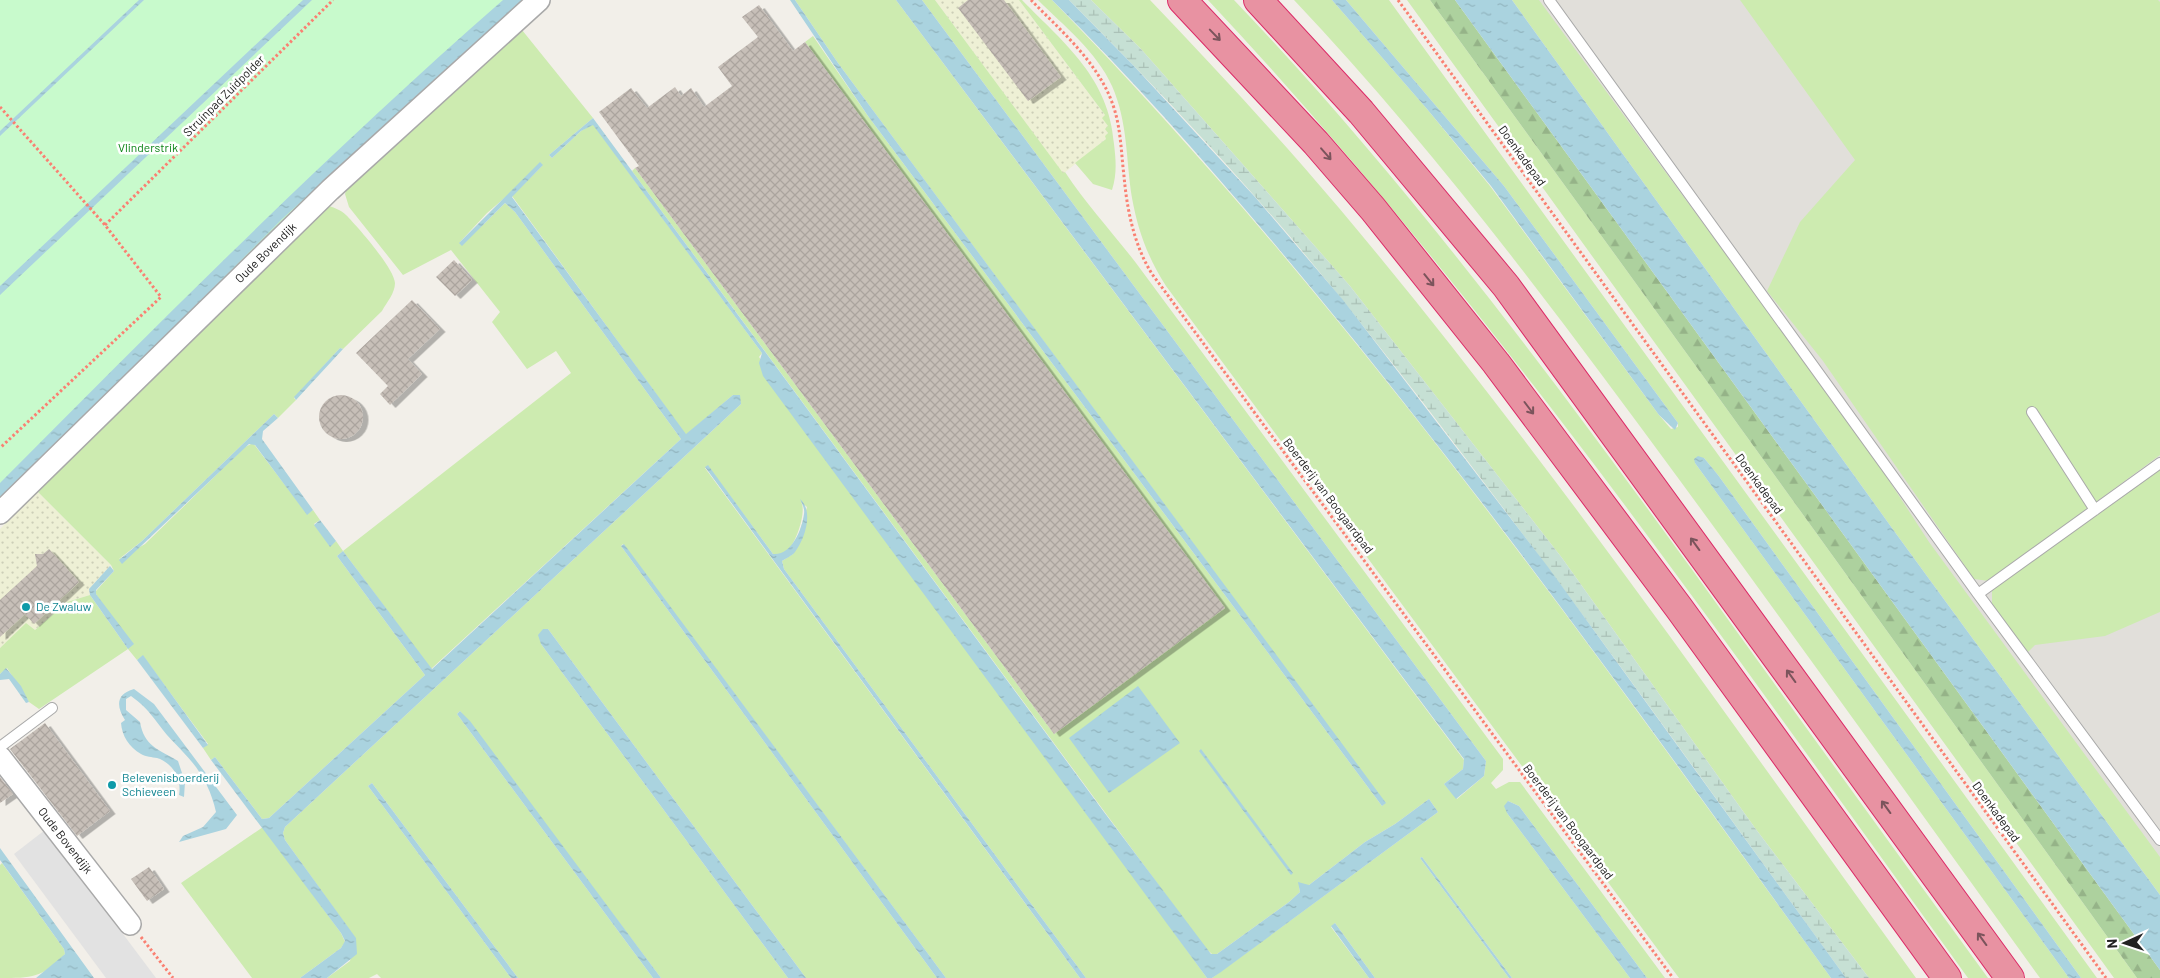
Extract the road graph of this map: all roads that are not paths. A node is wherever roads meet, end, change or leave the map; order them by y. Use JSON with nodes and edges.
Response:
{"nodes":[{"id":1,"x":539,"y":0,"type":"edge"},
{"id":2,"x":1182,"y":0,"type":"edge"},
{"id":3,"x":1258,"y":0,"type":"edge"},
{"id":4,"x":1549,"y":0,"type":"edge"},
{"id":5,"x":2032,"y":412,"type":"dead end"},
{"id":6,"x":2160,"y":463,"type":"edge"},
{"id":7,"x":2095,"y":510,"type":"junction"},
{"id":8,"x":0,"y":513,"type":"edge"},
{"id":9,"x":1978,"y":594,"type":"junction"},
{"id":10,"x":52,"y":708,"type":"dead end"},
{"id":11,"x":0,"y":747,"type":"edge"},
{"id":12,"x":0,"y":757,"type":"edge"},
{"id":13,"x":2160,"y":840,"type":"edge"},
{"id":14,"x":130,"y":924,"type":"road end"},
{"id":15,"x":1947,"y":978,"type":"edge"},
{"id":16,"x":2010,"y":978,"type":"edge"}],
"edges":[{"from":1,"to":8,"type":"street","name":"Oude Bovendijk"},
{"from":2,"to":15,"type":"highway","one_way":true},
{"from":16,"to":3,"type":"highway","one_way":true},
{"from":4,"to":9,"type":"lane"},
{"from":5,"to":7,"type":"lane"},
{"from":6,"to":7,"type":"lane"},
{"from":7,"to":9,"type":"lane"},
{"from":9,"to":13,"type":"lane"},
{"from":10,"to":11,"type":"lane"},
{"from":12,"to":14,"type":"street","name":"Oude Bovendijk"}]}
